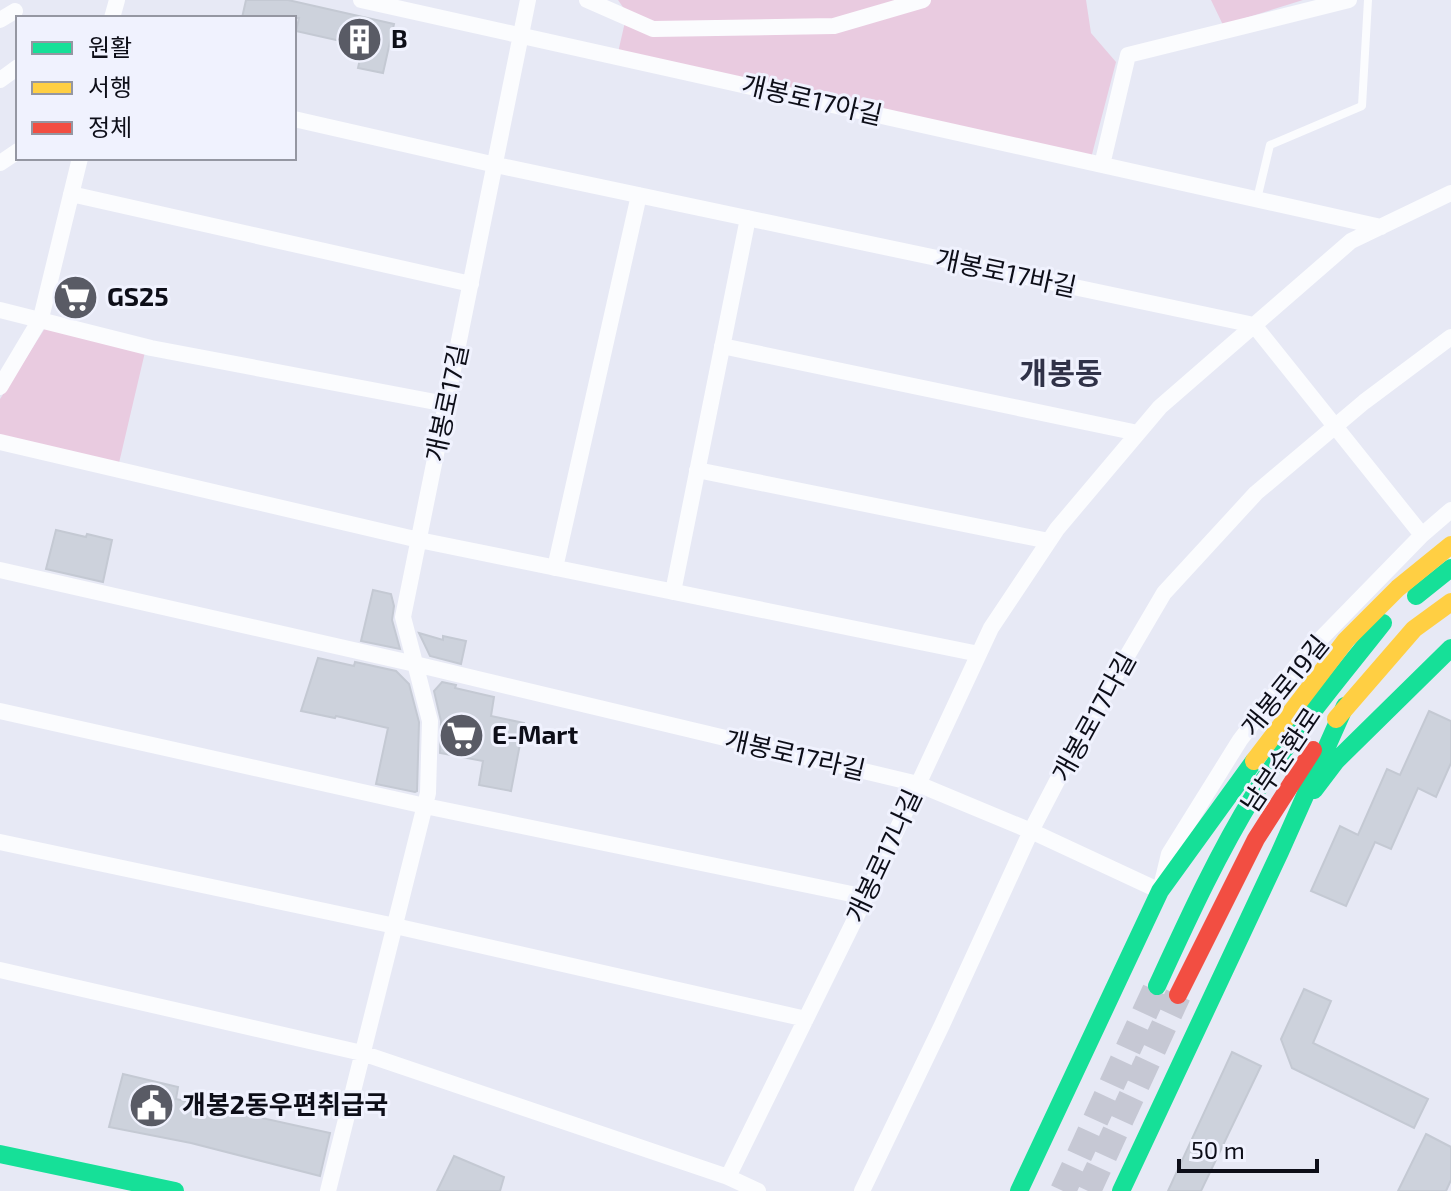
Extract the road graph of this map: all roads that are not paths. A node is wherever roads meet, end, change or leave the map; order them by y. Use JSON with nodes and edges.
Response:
{"nodes":[{"id":1,"x":361,"y":0,"type":"edge"},
{"id":2,"x":528,"y":0,"type":"edge"},
{"id":3,"x":587,"y":0,"type":"edge"},
{"id":4,"x":923,"y":0,"type":"edge"},
{"id":5,"x":1349,"y":0,"type":"edge"},
{"id":6,"x":1368,"y":0,"type":"edge"},
{"id":7,"x":522,"y":36,"type":"junction"},
{"id":8,"x":296,"y":119,"type":"edge"},
{"id":9,"x":80,"y":160,"type":"edge"},
{"id":10,"x":496,"y":165,"type":"junction"},
{"id":11,"x":1102,"y":165,"type":"junction"},
{"id":12,"x":1451,"y":193,"type":"edge"},
{"id":13,"x":71,"y":194,"type":"junction"},
{"id":14,"x":639,"y":195,"type":"junction"},
{"id":15,"x":1257,"y":199,"type":"junction"},
{"id":16,"x":748,"y":218,"type":"junction"},
{"id":17,"x":1381,"y":227,"type":"junction"},
{"id":18,"x":471,"y":284,"type":"junction"},
{"id":19,"x":0,"y":310,"type":"edge"},
{"id":20,"x":41,"y":318,"type":"junction"},
{"id":21,"x":1254,"y":325,"type":"junction"},
{"id":22,"x":1451,"y":337,"type":"edge"},
{"id":23,"x":722,"y":346,"type":"junction"},
{"id":24,"x":0,"y":387,"type":"edge"},
{"id":25,"x":446,"y":404,"type":"junction"},
{"id":26,"x":1334,"y":428,"type":"junction"},
{"id":27,"x":1138,"y":433,"type":"junction"},
{"id":28,"x":0,"y":442,"type":"edge"},
{"id":29,"x":697,"y":470,"type":"junction"},
{"id":30,"x":1451,"y":510,"type":"edge"},
{"id":31,"x":1422,"y":535,"type":"junction"},
{"id":32,"x":419,"y":540,"type":"junction"},
{"id":33,"x":1049,"y":541,"type":"junction"},
{"id":34,"x":1451,"y":545,"type":"edge"},
{"id":35,"x":555,"y":568,"type":"junction"},
{"id":36,"x":1451,"y":568,"type":"edge"},
{"id":37,"x":0,"y":570,"type":"edge"},
{"id":38,"x":673,"y":592,"type":"junction"},
{"id":39,"x":1451,"y":602,"type":"edge"},
{"id":40,"x":1451,"y":648,"type":"edge"},
{"id":41,"x":979,"y":654,"type":"junction"},
{"id":42,"x":415,"y":664,"type":"junction"},
{"id":43,"x":1345,"y":706,"type":"junction"},
{"id":44,"x":0,"y":711,"type":"edge"},
{"id":45,"x":918,"y":784,"type":"junction"},
{"id":46,"x":425,"y":806,"type":"junction"},
{"id":47,"x":1031,"y":831,"type":"junction"},
{"id":48,"x":0,"y":842,"type":"edge"},
{"id":49,"x":1280,"y":852,"type":"junction"},
{"id":50,"x":1160,"y":891,"type":"junction"},
{"id":51,"x":866,"y":897,"type":"junction"},
{"id":52,"x":395,"y":926,"type":"junction"},
{"id":53,"x":0,"y":970,"type":"edge"},
{"id":54,"x":1157,"y":986,"type":"tunnel mouth"},
{"id":55,"x":1178,"y":995,"type":"tunnel mouth"},
{"id":56,"x":806,"y":1019,"type":"junction"},
{"id":57,"x":362,"y":1053,"type":"junction"},
{"id":58,"x":0,"y":1154,"type":"edge"},
{"id":59,"x":728,"y":1177,"type":"junction"},
{"id":60,"x":175,"y":1191,"type":"edge"},
{"id":61,"x":328,"y":1191,"type":"edge"},
{"id":62,"x":758,"y":1191,"type":"edge"},
{"id":63,"x":862,"y":1191,"type":"edge"},
{"id":64,"x":1019,"y":1191,"type":"edge"},
{"id":65,"x":1121,"y":1191,"type":"edge"}],
"edges":[{"from":1,"to":7,"type":"street","name":"개봉로17아길"},
{"from":2,"to":7,"type":"street","name":"개봉로17길"},
{"from":3,"to":4,"type":"street"},
{"from":5,"to":11,"type":"street"},
{"from":6,"to":15,"type":"lane"},
{"from":7,"to":10,"type":"street","name":"개봉로17길"},
{"from":7,"to":11,"type":"street","name":"개봉로17아길"},
{"from":8,"to":10,"type":"street","name":"개봉로17바길"},
{"from":9,"to":13,"type":"street"},
{"from":10,"to":14,"type":"street","name":"개봉로17바길"},
{"from":10,"to":18,"type":"street","name":"개봉로17길"},
{"from":11,"to":15,"type":"street","name":"개봉로17아길"},
{"from":12,"to":17,"type":"street","name":"개봉로17나길"},
{"from":13,"to":18,"type":"street"},
{"from":13,"to":20,"type":"street"},
{"from":14,"to":16,"type":"street","name":"개봉로17바길"},
{"from":14,"to":35,"type":"street"},
{"from":15,"to":17,"type":"street","name":"개봉로17아길"},
{"from":16,"to":21,"type":"street","name":"개봉로17바길"},
{"from":16,"to":23,"type":"street"},
{"from":17,"to":21,"type":"street","name":"개봉로17나길"},
{"from":18,"to":25,"type":"street","name":"개봉로17길"},
{"from":19,"to":20,"type":"street"},
{"from":20,"to":24,"type":"street"},
{"from":20,"to":25,"type":"street"},
{"from":21,"to":26,"type":"street"},
{"from":21,"to":27,"type":"street","name":"개봉로17나길"},
{"from":22,"to":26,"type":"street","name":"개봉로17다길"},
{"from":23,"to":27,"type":"street"},
{"from":23,"to":29,"type":"street"},
{"from":25,"to":32,"type":"street","name":"개봉로17길"},
{"from":26,"to":31,"type":"street"},
{"from":26,"to":47,"type":"street","name":"개봉로17다길"},
{"from":27,"to":33,"type":"street","name":"개봉로17나길"},
{"from":28,"to":32,"type":"street"},
{"from":29,"to":33,"type":"street"},
{"from":29,"to":38,"type":"street"},
{"from":30,"to":31,"type":"street","name":"개봉로19길"},
{"from":31,"to":50,"type":"street","name":"개봉로19길"},
{"from":32,"to":35,"type":"street"},
{"from":32,"to":42,"type":"street","name":"개봉로17길"},
{"from":33,"to":41,"type":"street","name":"개봉로17나길"},
{"from":34,"to":50,"type":"main road"},
{"from":35,"to":38,"type":"street"},
{"from":36,"to":54,"type":"main road","name":"남부순환로"},
{"from":37,"to":42,"type":"street","name":"개봉로17라길"},
{"from":38,"to":41,"type":"street"},
{"from":39,"to":43,"type":"main road","name":"남부순환로"},
{"from":40,"to":49,"type":"main road"},
{"from":41,"to":45,"type":"street","name":"개봉로17나길"},
{"from":42,"to":45,"type":"street","name":"개봉로17라길"},
{"from":42,"to":46,"type":"street","name":"개봉로17길"},
{"from":43,"to":49,"type":"main road"},
{"from":43,"to":55,"type":"main road","name":"남부순환로"},
{"from":44,"to":46,"type":"street"},
{"from":45,"to":47,"type":"street","name":"개봉로17라길"},
{"from":45,"to":51,"type":"street","name":"개봉로17나길"},
{"from":46,"to":51,"type":"street"},
{"from":46,"to":52,"type":"street","name":"개봉로17길"},
{"from":47,"to":50,"type":"street","name":"개봉로17라길"},
{"from":47,"to":63,"type":"street","name":"개봉로17다길"},
{"from":48,"to":52,"type":"street"},
{"from":49,"to":65,"type":"main road"},
{"from":50,"to":64,"type":"main road"},
{"from":51,"to":56,"type":"street","name":"개봉로17나길"},
{"from":52,"to":56,"type":"street"},
{"from":52,"to":57,"type":"street","name":"개봉로17길"},
{"from":53,"to":57,"type":"street"},
{"from":56,"to":59,"type":"street","name":"개봉로17나길"},
{"from":57,"to":59,"type":"street"},
{"from":57,"to":61,"type":"street","name":"개봉로17길"},
{"from":58,"to":60,"type":"main road"},
{"from":59,"to":62,"type":"street"}]}
